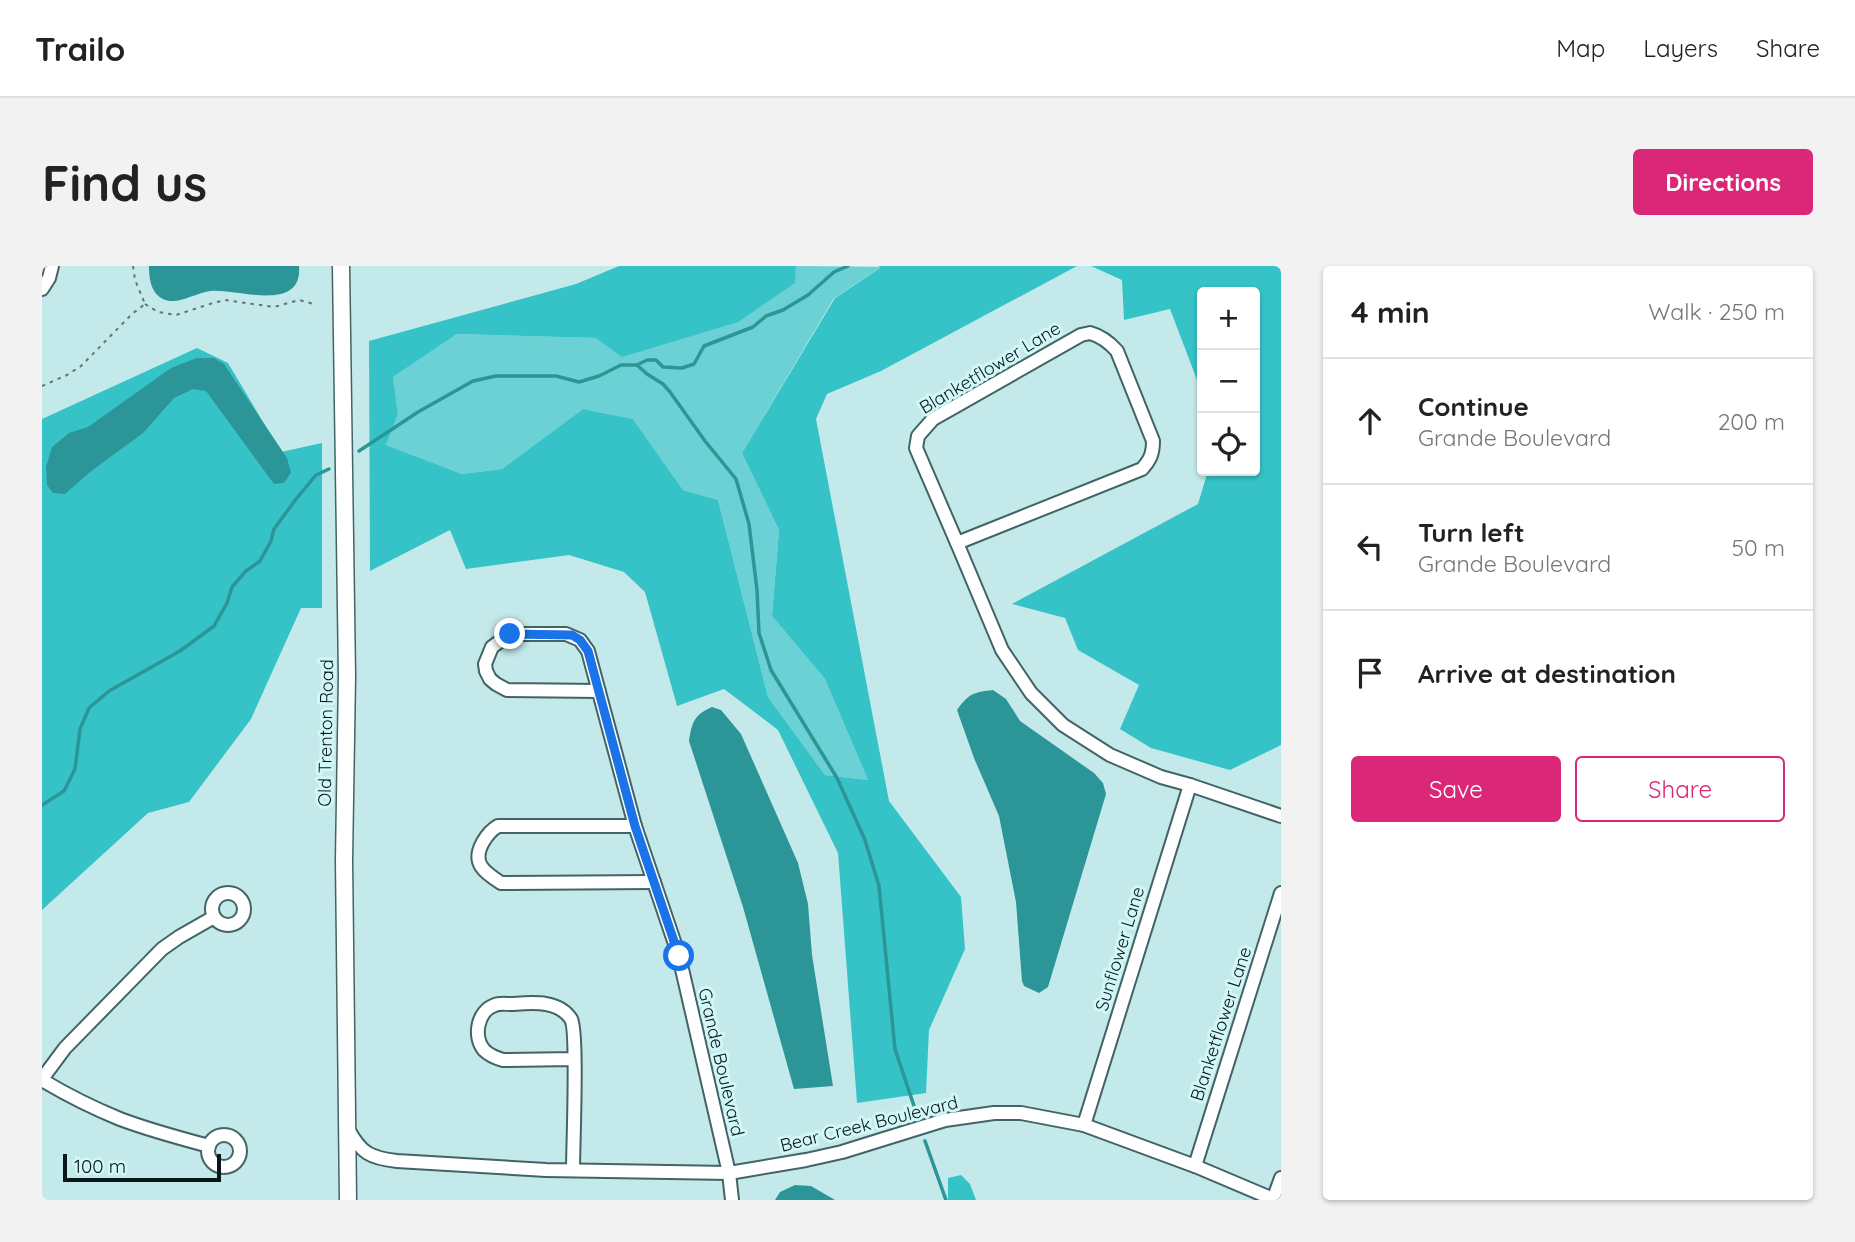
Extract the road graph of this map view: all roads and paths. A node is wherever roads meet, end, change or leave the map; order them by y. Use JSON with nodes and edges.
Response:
{"nodes":[{"id":1,"x":52,"y":266,"type":"edge"},
{"id":2,"x":133,"y":266,"type":"edge"},
{"id":3,"x":341,"y":266,"type":"edge"},
{"id":4,"x":42,"y":289,"type":"edge"},
{"id":5,"x":145,"y":304,"type":"junction"},
{"id":6,"x":314,"y":304,"type":"dead end"},
{"id":7,"x":42,"y":386,"type":"edge"},
{"id":8,"x":957,"y":543,"type":"junction"},
{"id":9,"x":599,"y":691,"type":"junction"},
{"id":10,"x":1190,"y":785,"type":"junction"},
{"id":11,"x":1281,"y":816,"type":"edge"},
{"id":12,"x":635,"y":826,"type":"junction"},
{"id":13,"x":654,"y":882,"type":"junction"},
{"id":14,"x":1281,"y":893,"type":"edge"},
{"id":15,"x":214,"y":917,"type":"dead end"},
{"id":16,"x":574,"y":1059,"type":"junction"},
{"id":17,"x":42,"y":1079,"type":"edge"},
{"id":18,"x":1084,"y":1125,"type":"junction"},
{"id":19,"x":348,"y":1129,"type":"junction"},
{"id":20,"x":209,"y":1146,"type":"dead end"},
{"id":21,"x":1195,"y":1166,"type":"junction"},
{"id":22,"x":573,"y":1169,"type":"junction"},
{"id":23,"x":729,"y":1172,"type":"junction"},
{"id":24,"x":1281,"y":1178,"type":"edge"},
{"id":25,"x":348,"y":1200,"type":"edge"},
{"id":26,"x":732,"y":1200,"type":"edge"},
{"id":27,"x":1273,"y":1200,"type":"edge"}],
"edges":[{"from":1,"to":4,"type":"street"},
{"from":2,"to":5,"type":"path"},
{"from":3,"to":19,"type":"main road","name":"Old Trenton Road"},
{"from":5,"to":6,"type":"path"},
{"from":5,"to":7,"type":"path"},
{"from":8,"to":8,"type":"street","name":"Blanketflower Lane"},
{"from":8,"to":10,"type":"street","name":"Blanketflower Lane"},
{"from":9,"to":9,"type":"street","name":"Grande Boulevard"},
{"from":9,"to":12,"type":"street","name":"Grande Boulevard"},
{"from":10,"to":11,"type":"street","name":"Blanketflower Lane"},
{"from":10,"to":18,"type":"street","name":"Sunflower Lane"},
{"from":12,"to":13,"type":"street","name":"Grande Boulevard"},
{"from":12,"to":13,"type":"street"},
{"from":13,"to":23,"type":"street","name":"Grande Boulevard"},
{"from":14,"to":21,"type":"street","name":"Blanketflower Lane"},
{"from":15,"to":17,"type":"street"},
{"from":16,"to":16,"type":"street"},
{"from":16,"to":22,"type":"street"},
{"from":17,"to":20,"type":"street"},
{"from":18,"to":21,"type":"street","name":"Bear Creek Boulevard"},
{"from":18,"to":23,"type":"street","name":"Bear Creek Boulevard"},
{"from":19,"to":22,"type":"street","name":"Bear Creek Boulevard"},
{"from":19,"to":25,"type":"main road","name":"Old Trenton Road"},
{"from":21,"to":27,"type":"street","name":"Bear Creek Boulevard"},
{"from":22,"to":23,"type":"street","name":"Bear Creek Boulevard"},
{"from":23,"to":26,"type":"street","name":"Grande Boulevard"},
{"from":24,"to":27,"type":"street"}]}
